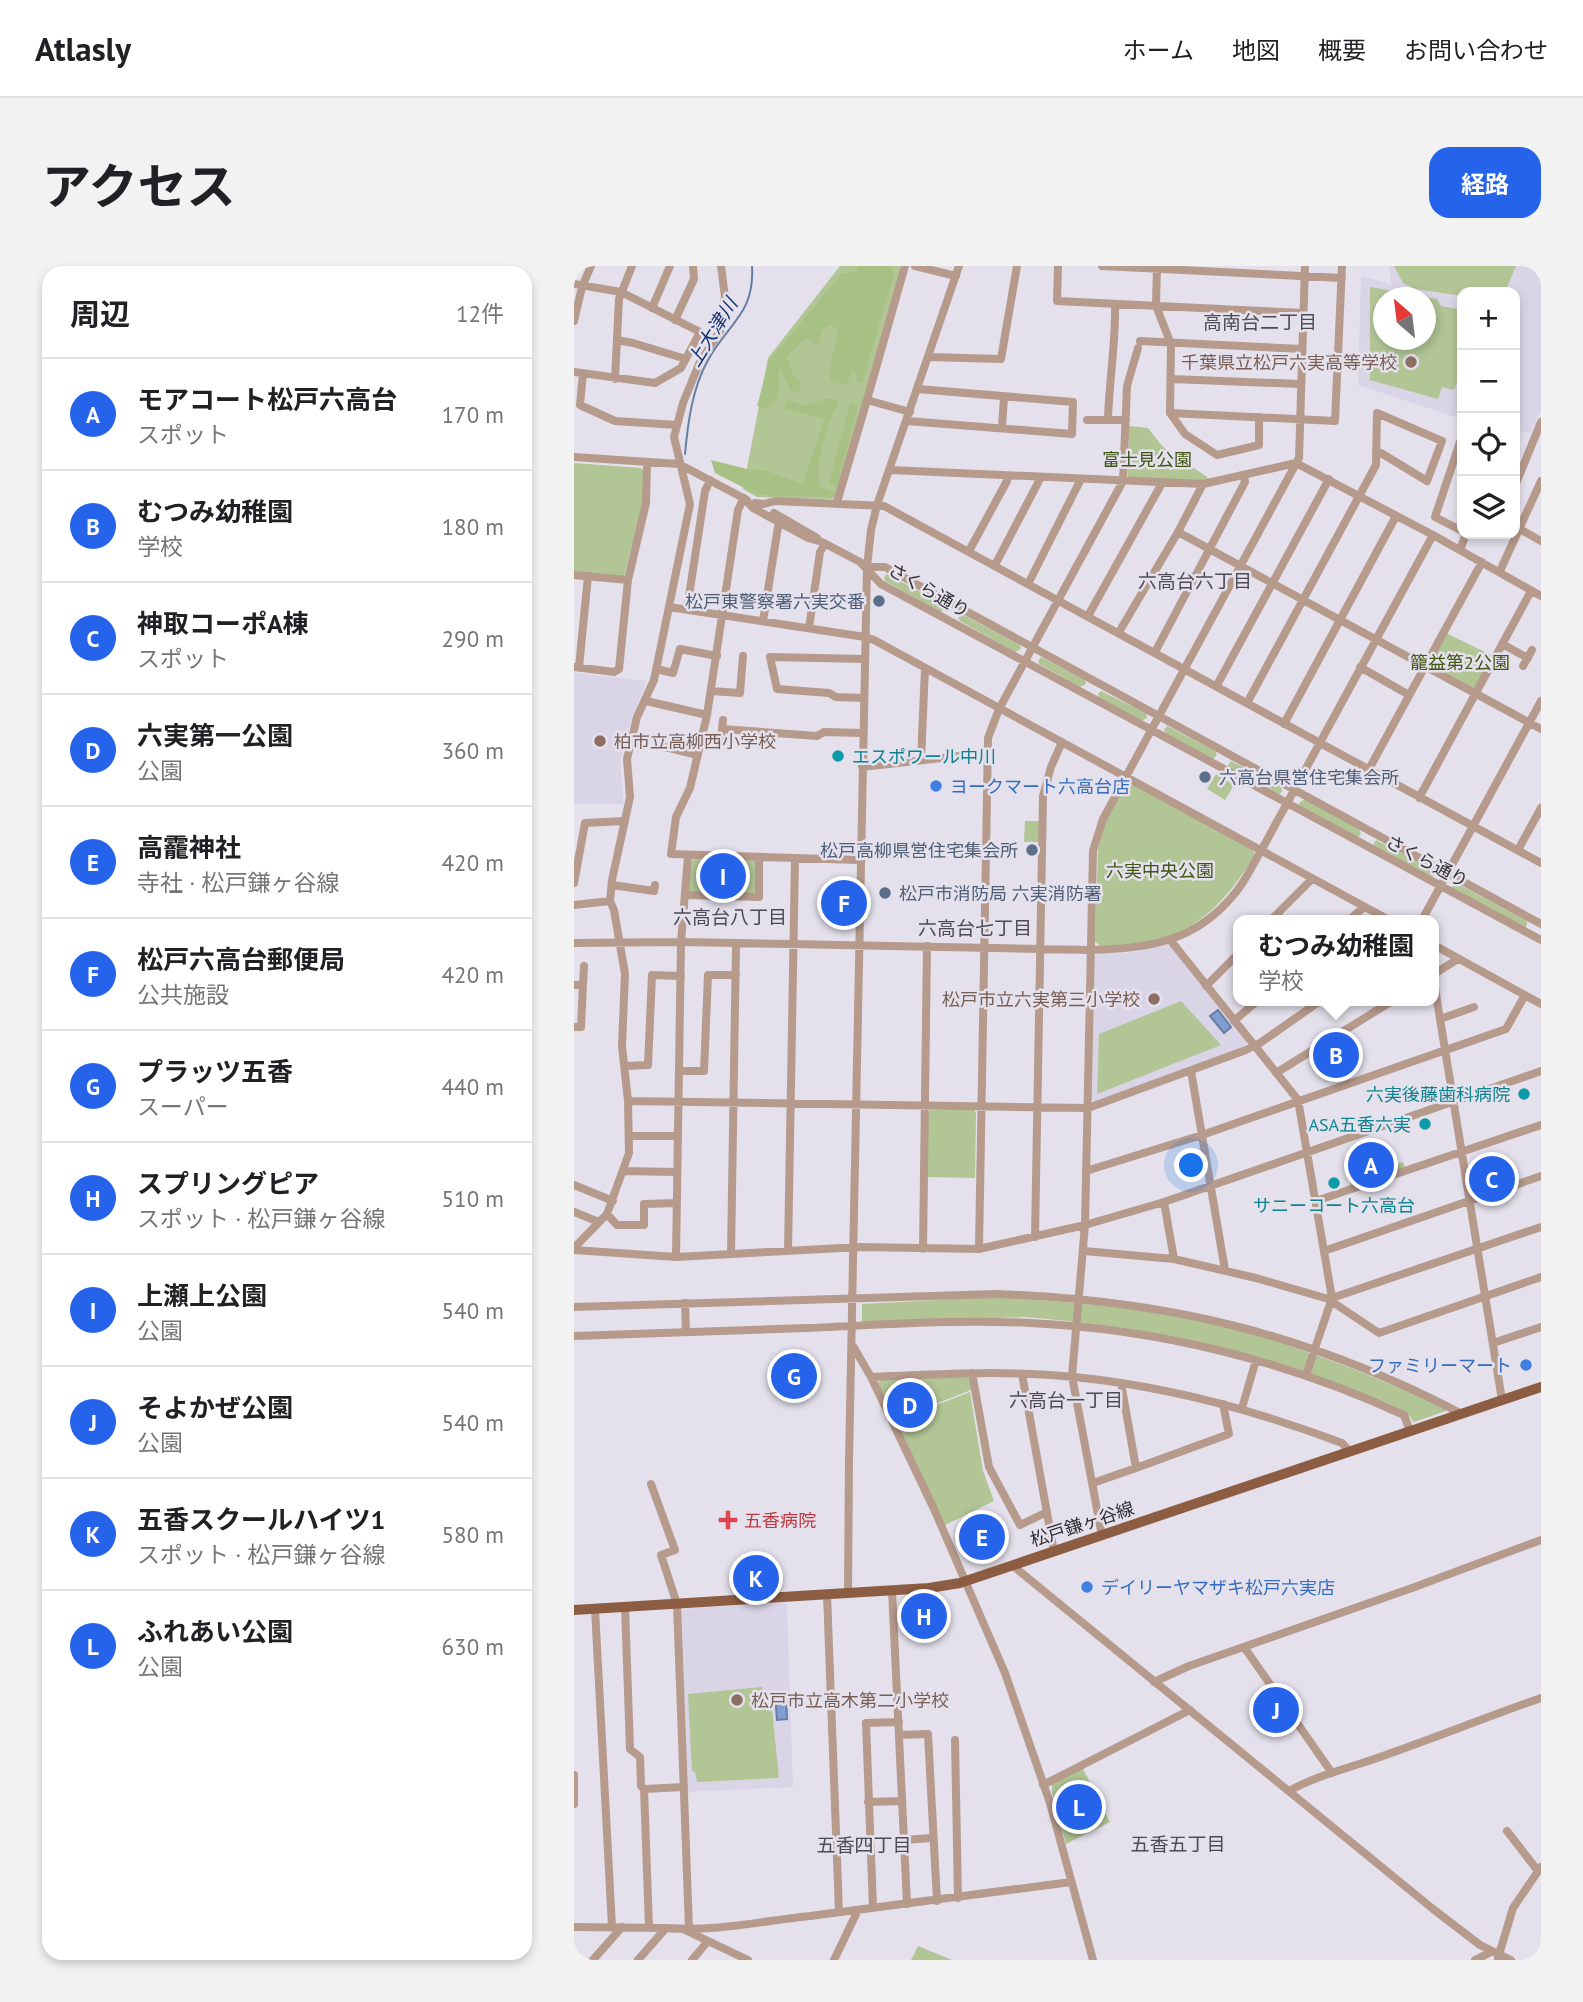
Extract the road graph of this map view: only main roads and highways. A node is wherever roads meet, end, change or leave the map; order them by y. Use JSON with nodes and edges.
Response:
{"nodes":[{"id":1,"x":1541,"y":1387,"type":"edge"},
{"id":2,"x":574,"y":1610,"type":"edge"}],
"edges":[{"from":1,"to":2,"type":"main road","name":"松戸鎌ヶ谷線"}]}
